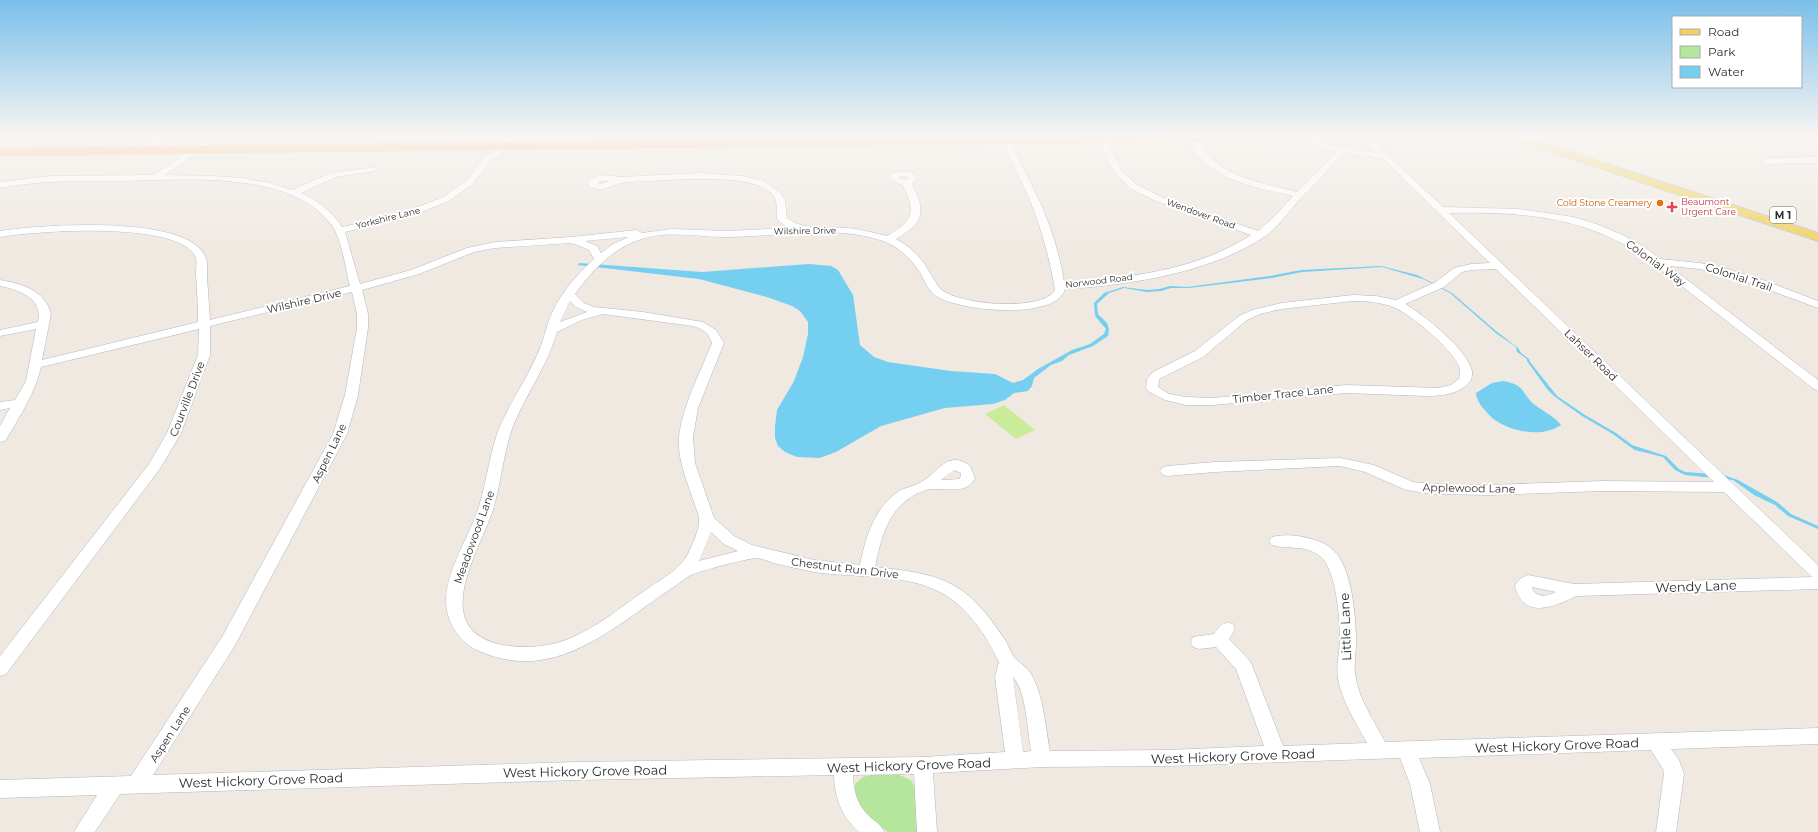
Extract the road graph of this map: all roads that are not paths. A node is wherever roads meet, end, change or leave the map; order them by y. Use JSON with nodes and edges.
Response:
{"nodes":[{"id":1,"x":160,"y":175,"type":"edge"},
{"id":2,"x":335,"y":175,"type":"edge"},
{"id":3,"x":475,"y":175,"type":"edge"},
{"id":4,"x":1023,"y":175,"type":"edge"},
{"id":5,"x":1120,"y":175,"type":"edge"},
{"id":6,"x":1233,"y":175,"type":"edge"},
{"id":7,"x":1319,"y":175,"type":"edge"},
{"id":8,"x":1404,"y":175,"type":"edge"},
{"id":9,"x":1629,"y":175,"type":"edge"},
{"id":10,"x":1660,"y":175,"type":"edge"},
{"id":11,"x":156,"y":178,"type":"junction"},
{"id":12,"x":620,"y":180,"type":"dead end"},
{"id":13,"x":1674,"y":180,"type":"junction"},
{"id":14,"x":1654,"y":183,"type":"junction"},
{"id":15,"x":907,"y":184,"type":"dead end"},
{"id":16,"x":0,"y":185,"type":"edge"},
{"id":17,"x":292,"y":192,"type":"junction"},
{"id":18,"x":1300,"y":195,"type":"junction"},
{"id":19,"x":1440,"y":210,"type":"junction"},
{"id":20,"x":782,"y":219,"type":"junction"},
{"id":21,"x":1818,"y":226,"type":"edge"},
{"id":22,"x":340,"y":230,"type":"junction"},
{"id":23,"x":806,"y":230,"type":"junction"},
{"id":24,"x":760,"y":232,"type":"junction"},
{"id":25,"x":655,"y":233,"type":"junction"},
{"id":26,"x":0,"y":234,"type":"edge"},
{"id":27,"x":1260,"y":235,"type":"junction"},
{"id":28,"x":1818,"y":237,"type":"edge"},
{"id":29,"x":573,"y":240,"type":"junction"},
{"id":30,"x":888,"y":240,"type":"junction"},
{"id":31,"x":595,"y":262,"type":"junction"},
{"id":32,"x":1658,"y":262,"type":"junction"},
{"id":33,"x":1503,"y":269,"type":"junction"},
{"id":34,"x":0,"y":283,"type":"edge"},
{"id":35,"x":1060,"y":286,"type":"junction"},
{"id":36,"x":356,"y":288,"type":"junction"},
{"id":37,"x":569,"y":294,"type":"junction"},
{"id":38,"x":1397,"y":305,"type":"junction"},
{"id":39,"x":1818,"y":305,"type":"edge"},
{"id":40,"x":599,"y":312,"type":"junction"},
{"id":41,"x":43,"y":324,"type":"junction"},
{"id":42,"x":204,"y":325,"type":"junction"},
{"id":43,"x":552,"y":330,"type":"junction"},
{"id":44,"x":0,"y":333,"type":"edge"},
{"id":45,"x":35,"y":366,"type":"junction"},
{"id":46,"x":1818,"y":386,"type":"edge"},
{"id":47,"x":21,"y":403,"type":"junction"},
{"id":48,"x":0,"y":406,"type":"edge"},
{"id":49,"x":0,"y":438,"type":"edge"},
{"id":50,"x":1167,"y":471,"type":"dead end"},
{"id":51,"x":1724,"y":483,"type":"junction"},
{"id":52,"x":928,"y":485,"type":"dead end"},
{"id":53,"x":707,"y":520,"type":"junction"},
{"id":54,"x":1277,"y":541,"type":"dead end"},
{"id":55,"x":756,"y":552,"type":"junction"},
{"id":56,"x":684,"y":570,"type":"junction"},
{"id":57,"x":866,"y":571,"type":"junction"},
{"id":58,"x":1818,"y":574,"type":"edge"},
{"id":59,"x":1818,"y":582,"type":"edge"},
{"id":60,"x":1574,"y":590,"type":"dead end"},
{"id":61,"x":1199,"y":642,"type":"dead end"},
{"id":62,"x":1008,"y":662,"type":"junction"},
{"id":63,"x":0,"y":669,"type":"edge"},
{"id":64,"x":1818,"y":736,"type":"edge"},
{"id":65,"x":1656,"y":742,"type":"junction"},
{"id":66,"x":1406,"y":750,"type":"junction"},
{"id":67,"x":1380,"y":751,"type":"junction"},
{"id":68,"x":1276,"y":755,"type":"junction"},
{"id":69,"x":1042,"y":759,"type":"junction"},
{"id":70,"x":1015,"y":760,"type":"junction"},
{"id":71,"x":923,"y":765,"type":"junction"},
{"id":72,"x":843,"y":767,"type":"junction"},
{"id":73,"x":137,"y":784,"type":"junction"},
{"id":74,"x":115,"y":785,"type":"junction"},
{"id":75,"x":0,"y":789,"type":"edge"},
{"id":76,"x":84,"y":832,"type":"edge"},
{"id":77,"x":874,"y":832,"type":"edge"},
{"id":78,"x":927,"y":832,"type":"edge"},
{"id":79,"x":1430,"y":832,"type":"edge"},
{"id":80,"x":1666,"y":832,"type":"edge"}],
"edges":[{"from":1,"to":11,"type":"street"},
{"from":2,"to":17,"type":"street"},
{"from":3,"to":22,"type":"street","name":"Yorkshire Lane"},
{"from":4,"to":35,"type":"street","name":"Norwood Road"},
{"from":5,"to":27,"type":"street","name":"Wendover Road"},
{"from":6,"to":18,"type":"street"},
{"from":7,"to":18,"type":"street","name":"Norwood Road"},
{"from":8,"to":19,"type":"street","name":"Lahser Road"},
{"from":9,"to":14,"type":"main road","number":"M 1"},
{"from":10,"to":13,"type":"main road","number":"M 1"},
{"from":11,"to":16,"type":"street","name":"Aspen Lane"},
{"from":11,"to":17,"type":"street","name":"Aspen Lane"},
{"from":12,"to":20,"type":"street"},
{"from":13,"to":14,"type":"main road"},
{"from":13,"to":21,"type":"main road","number":"M 1"},
{"from":14,"to":28,"type":"main road","number":"M 1"},
{"from":15,"to":30,"type":"street"},
{"from":17,"to":22,"type":"street","name":"Aspen Lane"},
{"from":18,"to":27,"type":"street","name":"Norwood Road"},
{"from":19,"to":32,"type":"street","name":"Colonial Way"},
{"from":19,"to":33,"type":"street","name":"Lahser Road"},
{"from":20,"to":23,"type":"street"},
{"from":20,"to":24,"type":"street"},
{"from":22,"to":36,"type":"street","name":"Aspen Lane"},
{"from":23,"to":24,"type":"street","name":"Wilshire Drive"},
{"from":23,"to":30,"type":"street","name":"Wilshire Drive"},
{"from":24,"to":25,"type":"street","name":"Wilshire Drive"},
{"from":25,"to":29,"type":"street","name":"Wilshire Drive"},
{"from":25,"to":31,"type":"street","name":"Wilshire Drive"},
{"from":26,"to":42,"type":"street","name":"Courville Drive"},
{"from":27,"to":35,"type":"street","name":"Norwood Road"},
{"from":29,"to":31,"type":"street","name":"Wilshire Drive"},
{"from":29,"to":36,"type":"street","name":"Wilshire Drive"},
{"from":30,"to":35,"type":"street","name":"Wilshire Drive"},
{"from":31,"to":37,"type":"street","name":"Meadowood Lane"},
{"from":32,"to":39,"type":"street","name":"Colonial Trail"},
{"from":32,"to":46,"type":"street","name":"Colonial Way"},
{"from":33,"to":38,"type":"street"},
{"from":33,"to":51,"type":"street","name":"Lahser Road"},
{"from":34,"to":41,"type":"street"},
{"from":36,"to":42,"type":"street","name":"Wilshire Drive"},
{"from":36,"to":73,"type":"street","name":"Aspen Lane"},
{"from":37,"to":40,"type":"street","name":"Chestnut Run Drive"},
{"from":37,"to":43,"type":"street","name":"Meadowood Lane"},
{"from":38,"to":38,"type":"street","name":"Timber Trace Lane"},
{"from":40,"to":43,"type":"street","name":"Chestnut Run Drive"},
{"from":40,"to":53,"type":"street","name":"Chestnut Run Drive"},
{"from":41,"to":44,"type":"street"},
{"from":41,"to":45,"type":"street"},
{"from":42,"to":45,"type":"street","name":"Wilshire Drive"},
{"from":42,"to":63,"type":"street","name":"Courville Drive"},
{"from":43,"to":56,"type":"street","name":"Meadowood Lane"},
{"from":45,"to":47,"type":"street"},
{"from":47,"to":48,"type":"street"},
{"from":47,"to":49,"type":"street"},
{"from":50,"to":51,"type":"street","name":"Applewood Lane"},
{"from":51,"to":58,"type":"street","name":"Lahser Road"},
{"from":52,"to":57,"type":"street"},
{"from":53,"to":55,"type":"street","name":"Chestnut Run Drive"},
{"from":53,"to":56,"type":"street","name":"Meadowood Lane"},
{"from":54,"to":67,"type":"street","name":"Little Lane"},
{"from":55,"to":56,"type":"street"},
{"from":55,"to":57,"type":"street","name":"Chestnut Run Drive"},
{"from":57,"to":62,"type":"street","name":"Chestnut Run Drive"},
{"from":59,"to":60,"type":"street","name":"Wendy Lane"},
{"from":61,"to":68,"type":"street"},
{"from":62,"to":69,"type":"street","name":"Chestnut Run Drive"},
{"from":62,"to":70,"type":"street"},
{"from":64,"to":65,"type":"street","name":"West Hickory Grove Road"},
{"from":65,"to":66,"type":"street","name":"West Hickory Grove Road"},
{"from":65,"to":80,"type":"street"},
{"from":66,"to":67,"type":"street","name":"West Hickory Grove Road"},
{"from":66,"to":79,"type":"street"},
{"from":67,"to":68,"type":"street","name":"West Hickory Grove Road"},
{"from":68,"to":69,"type":"street","name":"West Hickory Grove Road"},
{"from":69,"to":70,"type":"street","name":"West Hickory Grove Road"},
{"from":70,"to":71,"type":"street","name":"West Hickory Grove Road"},
{"from":71,"to":72,"type":"street","name":"West Hickory Grove Road"},
{"from":71,"to":78,"type":"street"},
{"from":72,"to":73,"type":"street","name":"West Hickory Grove Road"},
{"from":72,"to":77,"type":"street"},
{"from":73,"to":74,"type":"street","name":"West Hickory Grove Road"},
{"from":74,"to":75,"type":"street","name":"West Hickory Grove Road"},
{"from":74,"to":76,"type":"street"}]}
